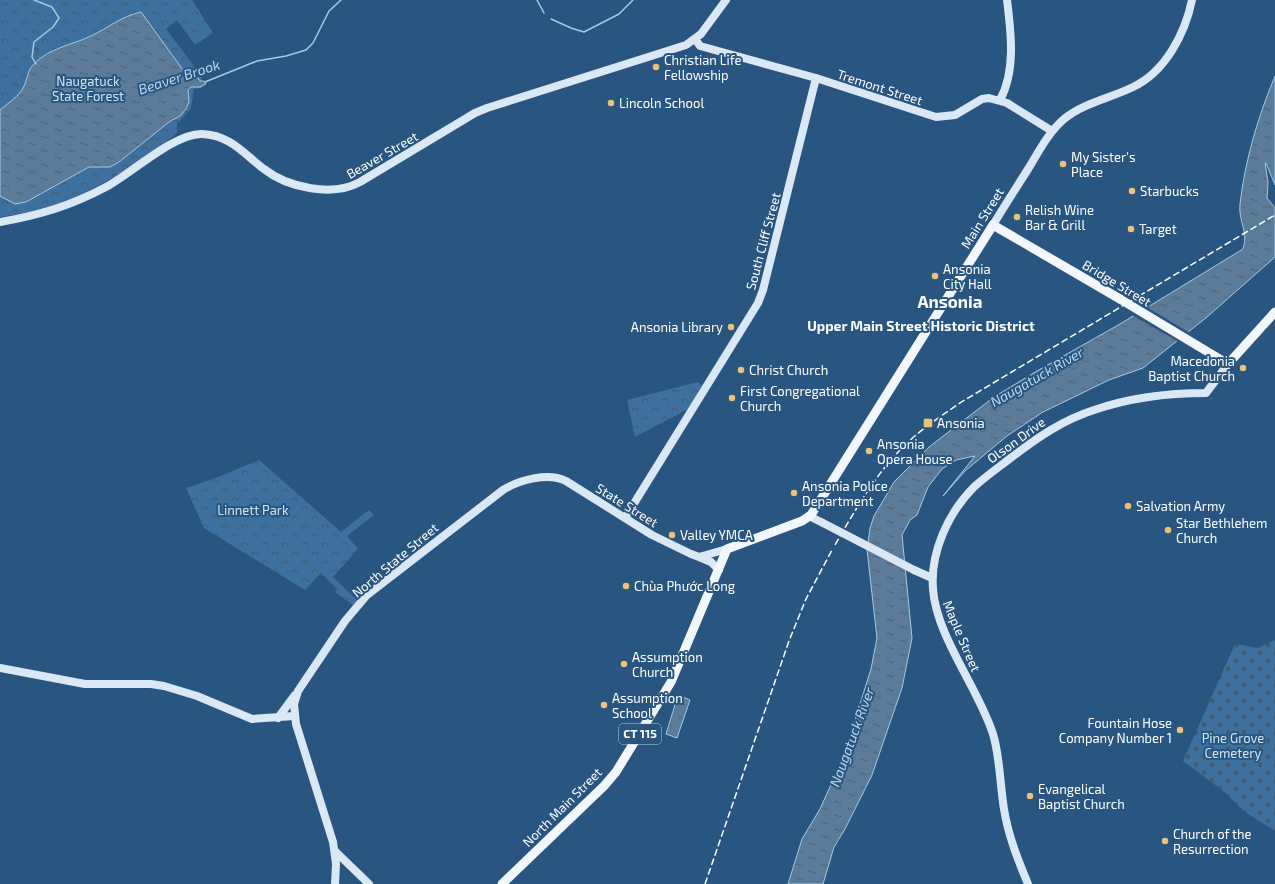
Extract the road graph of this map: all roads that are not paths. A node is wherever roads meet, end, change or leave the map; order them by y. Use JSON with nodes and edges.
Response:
{"nodes":[{"id":1,"x":726,"y":0,"type":"edge"},
{"id":2,"x":1192,"y":0,"type":"edge"},
{"id":3,"x":1008,"y":2,"type":"edge"},
{"id":4,"x":695,"y":39,"type":"junction"},
{"id":5,"x":816,"y":78,"type":"junction"},
{"id":6,"x":1000,"y":100,"type":"junction"},
{"id":7,"x":1052,"y":131,"type":"junction"},
{"id":8,"x":0,"y":222,"type":"edge"},
{"id":9,"x":993,"y":225,"type":"junction"},
{"id":10,"x":1275,"y":312,"type":"edge"},
{"id":11,"x":1228,"y":364,"type":"junction"},
{"id":12,"x":566,"y":481,"type":"joint"},
{"id":13,"x":809,"y":516,"type":"junction"},
{"id":14,"x":625,"y":518,"type":"junction"},
{"id":15,"x":728,"y":549,"type":"junction"},
{"id":16,"x":699,"y":557,"type":"junction"},
{"id":17,"x":719,"y":570,"type":"junction"},
{"id":18,"x":932,"y":578,"type":"junction"},
{"id":19,"x":0,"y":668,"type":"edge"},
{"id":20,"x":298,"y":691,"type":"junction"},
{"id":21,"x":294,"y":716,"type":"junction"},
{"id":22,"x":278,"y":718,"type":"junction"},
{"id":23,"x":335,"y":851,"type":"junction"},
{"id":24,"x":335,"y":884,"type":"edge"},
{"id":25,"x":369,"y":884,"type":"edge"},
{"id":26,"x":502,"y":884,"type":"edge"},
{"id":27,"x":1028,"y":884,"type":"edge"}],
"edges":[{"from":1,"to":4,"type":"main road","name":"Beaver Street"},
{"from":2,"to":7,"type":"main road","name":"Main Street"},
{"from":3,"to":6,"type":"main road"},
{"from":4,"to":5,"type":"main road","name":"Tremont Street"},
{"from":4,"to":8,"type":"main road","name":"Beaver Street"},
{"from":5,"to":6,"type":"main road","name":"Tremont Street"},
{"from":5,"to":14,"type":"main road","name":"South Cliff Street"},
{"from":6,"to":7,"type":"main road"},
{"from":7,"to":9,"type":"main road","name":"Main Street"},
{"from":9,"to":11,"type":"main road","name":"Bridge Street","bridge":true},
{"from":9,"to":13,"type":"main road","name":"Main Street"},
{"from":10,"to":11,"type":"main road"},
{"from":11,"to":18,"type":"main road","name":"Olson Drive"},
{"from":12,"to":14,"type":"main road","name":"State Street"},
{"from":12,"to":20,"type":"main road","name":"North State Street"},
{"from":13,"to":15,"type":"main road"},
{"from":13,"to":18,"type":"main road","bridge":true},
{"from":14,"to":16,"type":"main road","name":"State Street"},
{"from":15,"to":16,"type":"main road"},
{"from":15,"to":17,"type":"main road","name":"North Main Street","number":"CT 115"},
{"from":16,"to":17,"type":"main road","name":"State Street"},
{"from":17,"to":26,"type":"main road","name":"North Main Street","number":"CT 115"},
{"from":18,"to":27,"type":"main road","name":"Maple Street"},
{"from":19,"to":22,"type":"main road"},
{"from":20,"to":21,"type":"main road","name":"North State Street"},
{"from":20,"to":22,"type":"main road"},
{"from":21,"to":22,"type":"main road"},
{"from":21,"to":23,"type":"main road","name":"North State Street"},
{"from":23,"to":24,"type":"main road","name":"North State Street"},
{"from":23,"to":25,"type":"main road"}]}
